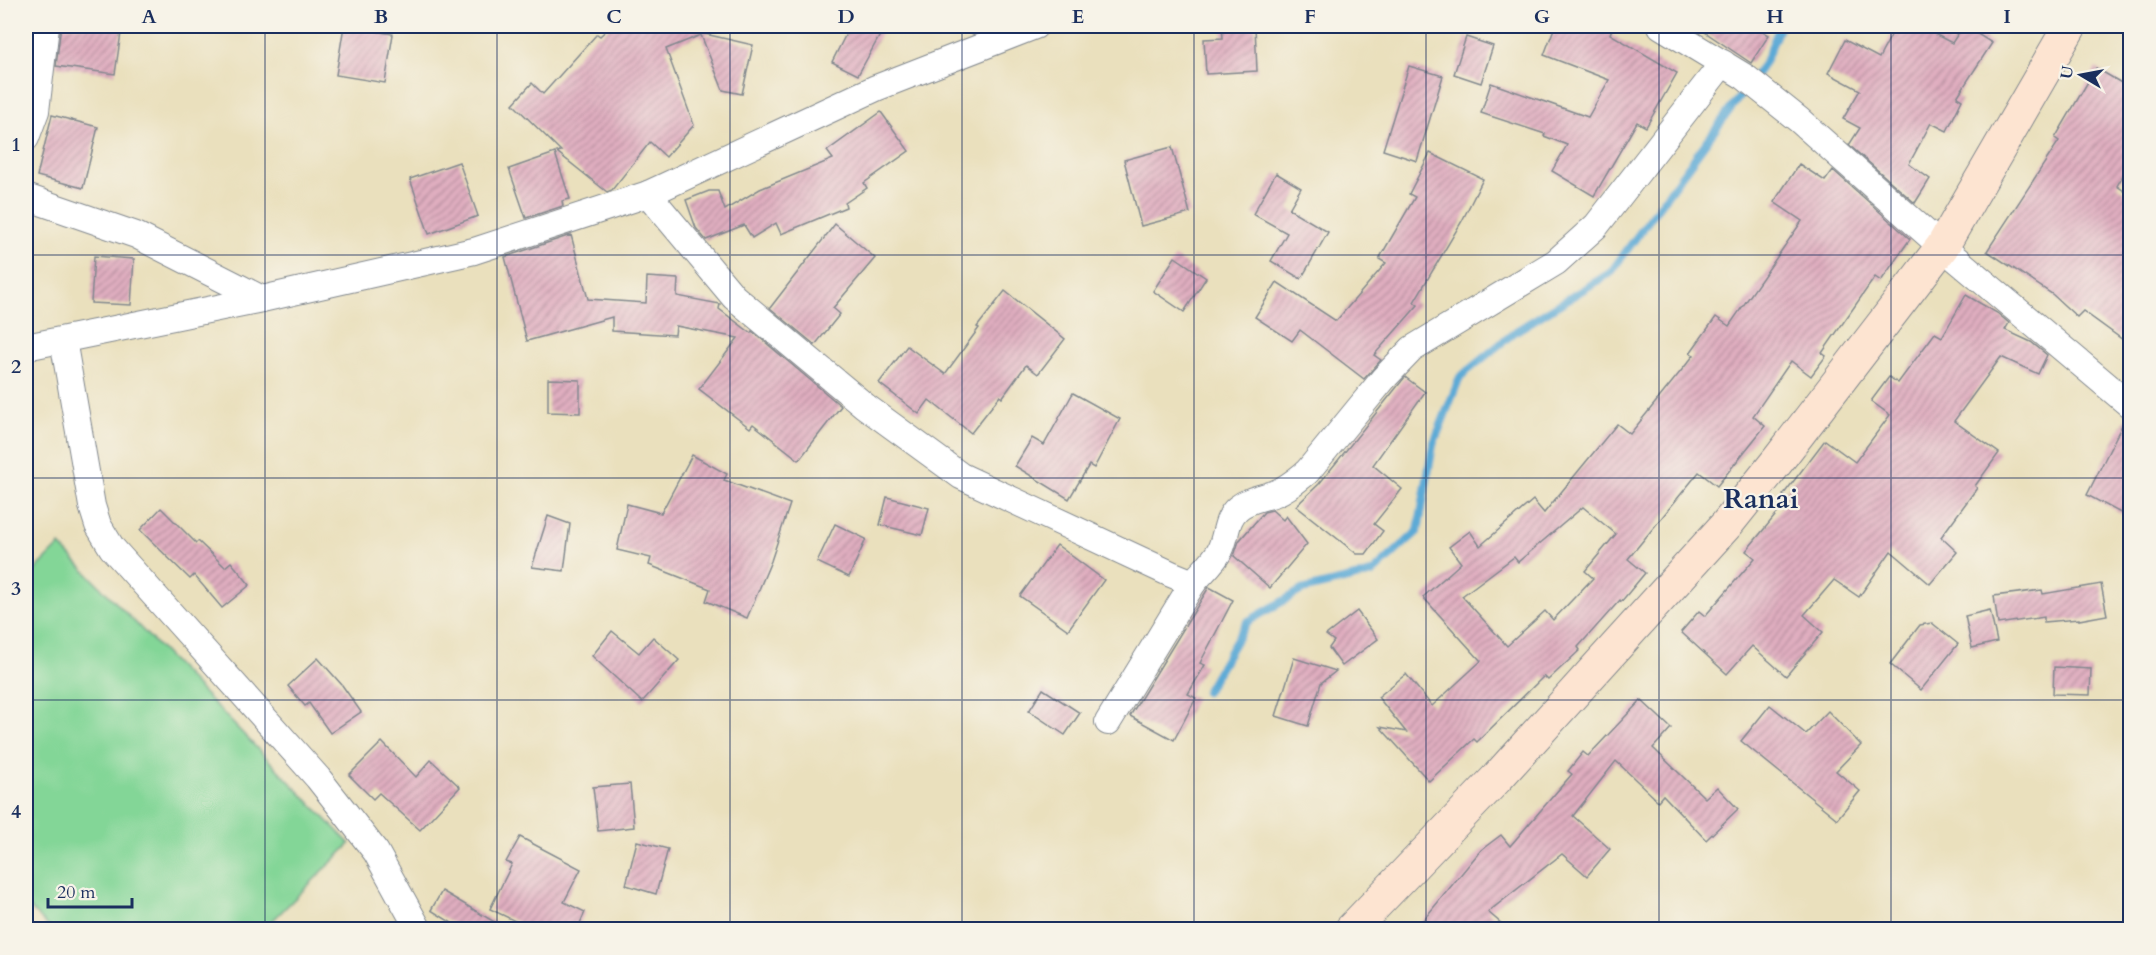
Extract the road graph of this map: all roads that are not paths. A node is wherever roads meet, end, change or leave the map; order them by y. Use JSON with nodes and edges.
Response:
{"nodes":[{"id":1,"x":46,"y":26,"type":"edge"},
{"id":2,"x":1035,"y":26,"type":"edge"},
{"id":3,"x":1661,"y":26,"type":"edge"},
{"id":4,"x":2070,"y":26,"type":"edge"},
{"id":5,"x":1723,"y":63,"type":"junction"},
{"id":6,"x":26,"y":138,"type":"edge"},
{"id":7,"x":648,"y":194,"type":"junction"},
{"id":8,"x":26,"y":197,"type":"edge"},
{"id":9,"x":1942,"y":247,"type":"junction"},
{"id":10,"x":261,"y":299,"type":"junction"},
{"id":11,"x":63,"y":340,"type":"junction"},
{"id":12,"x":26,"y":348,"type":"edge"},
{"id":13,"x":2130,"y":405,"type":"edge"},
{"id":14,"x":1193,"y":583,"type":"junction"},
{"id":15,"x":1108,"y":722,"type":"dead end"},
{"id":16,"x":419,"y":930,"type":"edge"},
{"id":17,"x":1351,"y":930,"type":"edge"}],
"edges":[{"from":1,"to":6,"type":"street"},
{"from":2,"to":7,"type":"street"},
{"from":3,"to":5,"type":"street"},
{"from":4,"to":9,"type":"street"},
{"from":5,"to":9,"type":"street"},
{"from":5,"to":14,"type":"street"},
{"from":7,"to":10,"type":"street"},
{"from":7,"to":14,"type":"street"},
{"from":8,"to":10,"type":"street"},
{"from":9,"to":13,"type":"street"},
{"from":9,"to":17,"type":"street"},
{"from":10,"to":11,"type":"street"},
{"from":11,"to":12,"type":"street"},
{"from":11,"to":16,"type":"street"},
{"from":14,"to":15,"type":"street"}]}
